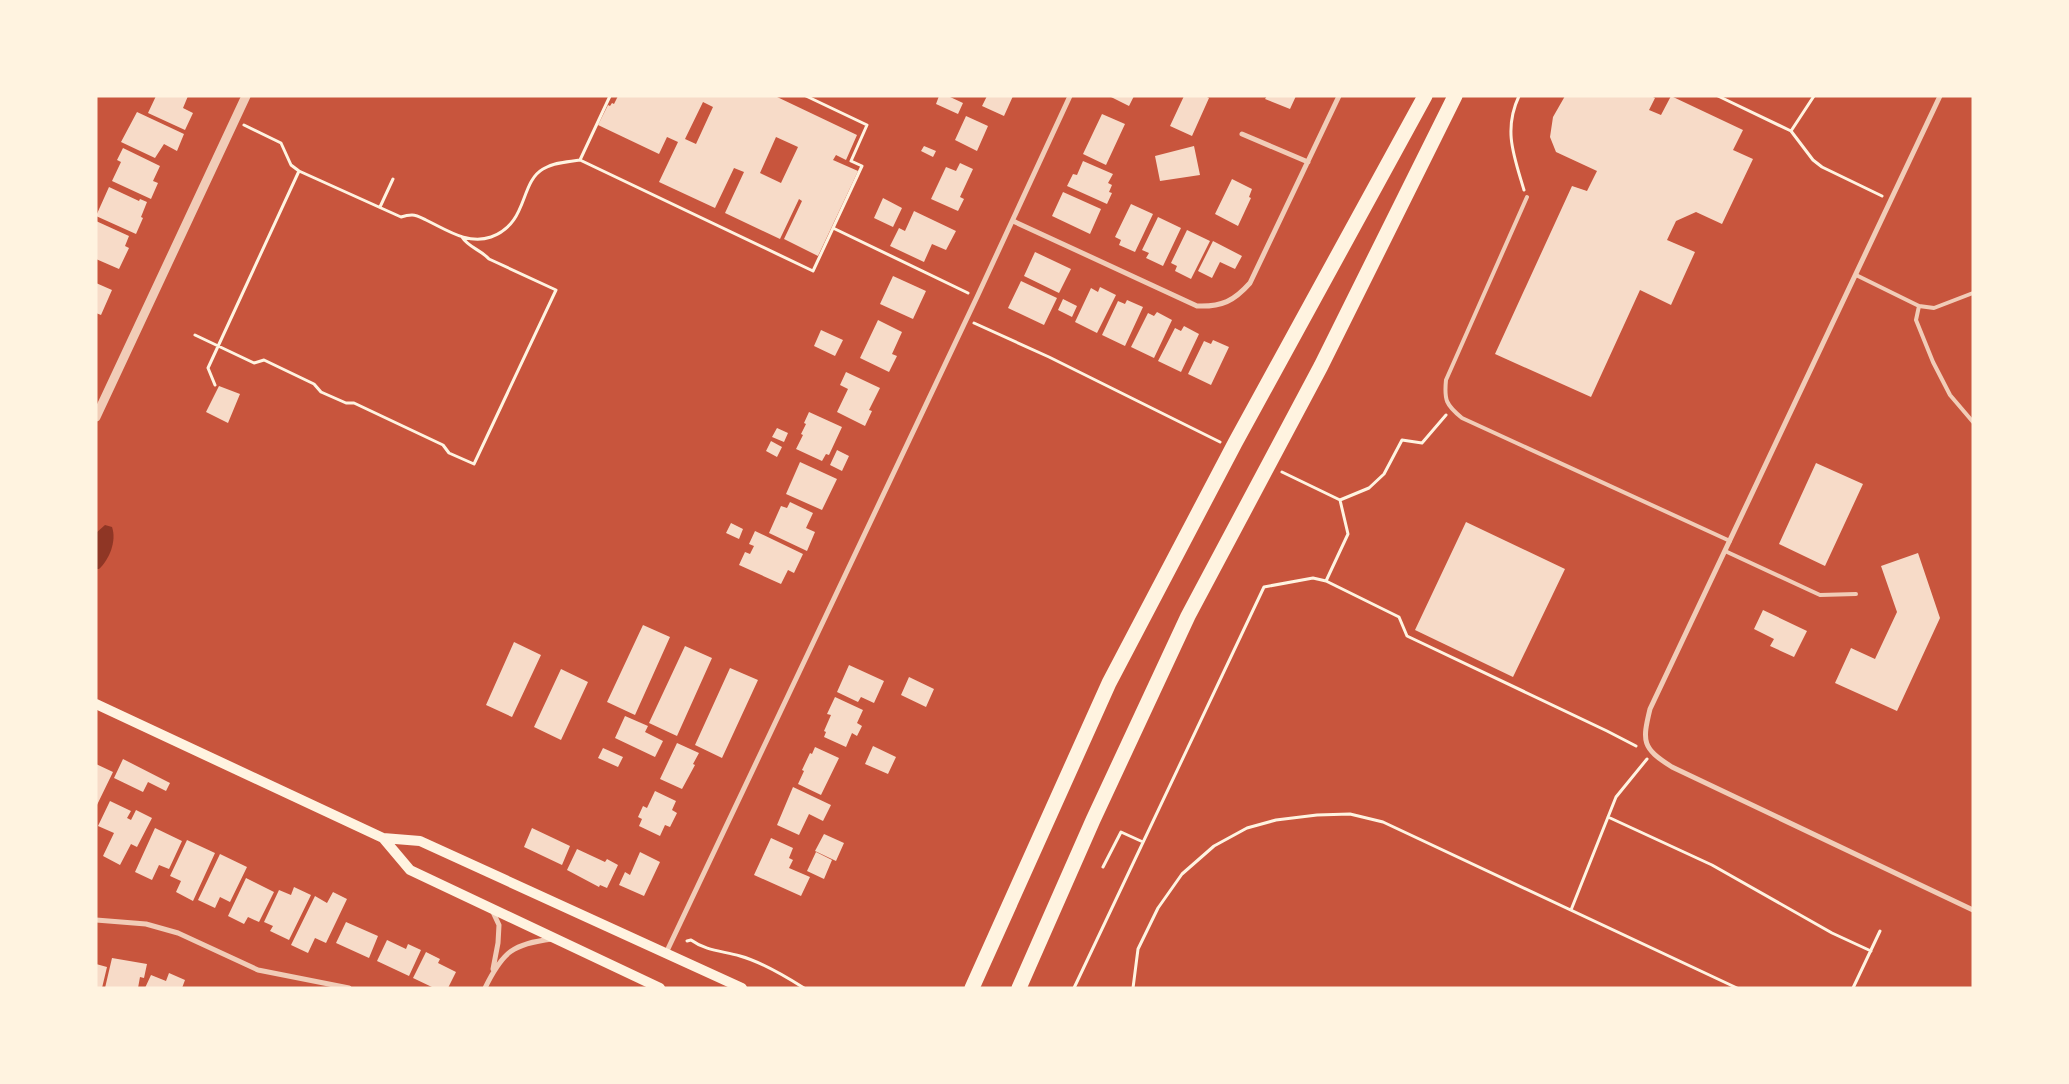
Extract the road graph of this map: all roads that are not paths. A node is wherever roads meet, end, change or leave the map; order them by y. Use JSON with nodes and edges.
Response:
{"nodes":[{"id":1,"x":246,"y":96,"type":"edge"},
{"id":2,"x":1070,"y":96,"type":"edge"},
{"id":3,"x":1339,"y":96,"type":"edge"},
{"id":4,"x":1425,"y":96,"type":"edge"},
{"id":5,"x":1455,"y":96,"type":"edge"},
{"id":6,"x":1940,"y":96,"type":"edge"},
{"id":7,"x":1242,"y":134,"type":"dead end"},
{"id":8,"x":1308,"y":162,"type":"junction"},
{"id":9,"x":1526,"y":197,"type":"road end"},
{"id":10,"x":1013,"y":220,"type":"junction"},
{"id":11,"x":1856,"y":275,"type":"junction"},
{"id":12,"x":1973,"y":293,"type":"edge"},
{"id":13,"x":1919,"y":306,"type":"junction"},
{"id":14,"x":96,"y":417,"type":"edge"},
{"id":15,"x":1973,"y":422,"type":"edge"},
{"id":16,"x":1730,"y":541,"type":"junction"},
{"id":17,"x":1725,"y":551,"type":"junction"},
{"id":18,"x":1856,"y":594,"type":"dead end"},
{"id":19,"x":96,"y":704,"type":"edge"},
{"id":20,"x":383,"y":838,"type":"junction"},
{"id":21,"x":492,"y":910,"type":"junction"},
{"id":22,"x":1973,"y":910,"type":"edge"},
{"id":23,"x":96,"y":920,"type":"edge"},
{"id":24,"x":554,"y":939,"type":"junction"},
{"id":25,"x":666,"y":953,"type":"junction"},
{"id":26,"x":493,"y":972,"type":"junction"},
{"id":27,"x":349,"y":988,"type":"edge"},
{"id":28,"x":485,"y":988,"type":"edge"},
{"id":29,"x":660,"y":988,"type":"edge"},
{"id":30,"x":742,"y":988,"type":"edge"},
{"id":31,"x":972,"y":988,"type":"edge"},
{"id":32,"x":1019,"y":988,"type":"edge"}],
"edges":[{"from":1,"to":14,"type":"street"},
{"from":2,"to":10,"type":"street"},
{"from":3,"to":8,"type":"street"},
{"from":4,"to":31,"type":"highway"},
{"from":5,"to":32,"type":"highway"},
{"from":6,"to":11,"type":"street"},
{"from":7,"to":8,"type":"street"},
{"from":8,"to":10,"type":"street"},
{"from":9,"to":16,"type":"lane"},
{"from":10,"to":25,"type":"street"},
{"from":11,"to":13,"type":"lane"},
{"from":11,"to":16,"type":"street"},
{"from":12,"to":13,"type":"lane"},
{"from":13,"to":15,"type":"lane"},
{"from":16,"to":17,"type":"street"},
{"from":17,"to":18,"type":"lane"},
{"from":17,"to":22,"type":"street"},
{"from":19,"to":20,"type":"main road"},
{"from":20,"to":21,"type":"main road"},
{"from":20,"to":25,"type":"main road"},
{"from":21,"to":24,"type":"main road"},
{"from":21,"to":26,"type":"street"},
{"from":23,"to":27,"type":"street"},
{"from":24,"to":26,"type":"street"},
{"from":24,"to":29,"type":"main road"},
{"from":25,"to":30,"type":"main road"},
{"from":26,"to":28,"type":"street"}]}
